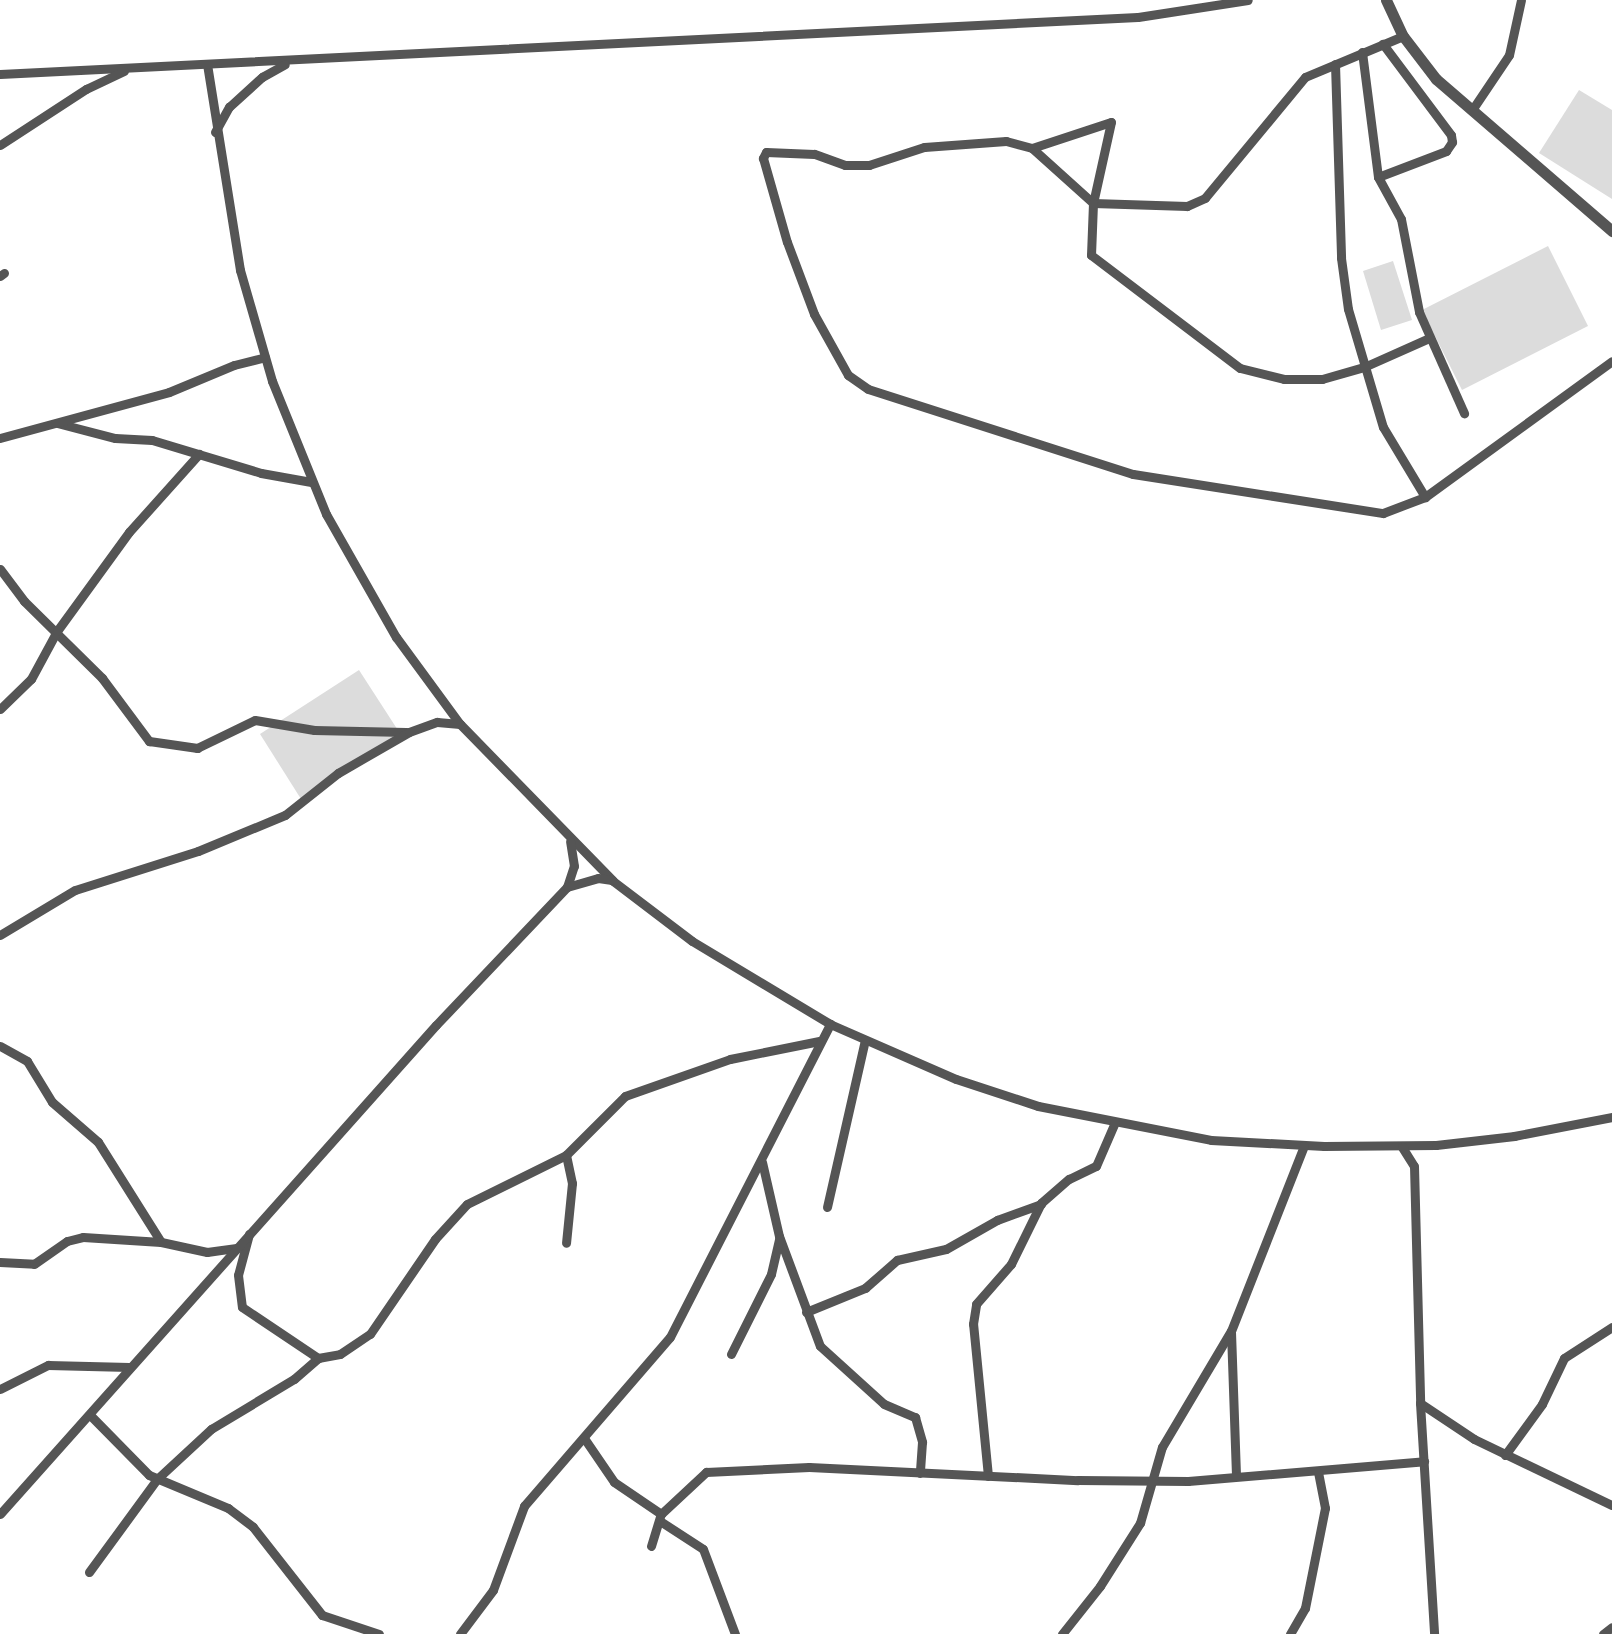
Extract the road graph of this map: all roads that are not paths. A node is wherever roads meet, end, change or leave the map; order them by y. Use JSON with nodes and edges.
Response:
{"nodes":[{"id":1,"x":1248,"y":0,"type":"edge"},
{"id":2,"x":1386,"y":0,"type":"edge"},
{"id":3,"x":1521,"y":0,"type":"edge"},
{"id":4,"x":1403,"y":36,"type":"junction"},
{"id":5,"x":1383,"y":44,"type":"junction"},
{"id":6,"x":1362,"y":52,"type":"junction"},
{"id":7,"x":287,"y":63,"type":"junction"},
{"id":8,"x":207,"y":64,"type":"junction"},
{"id":9,"x":1334,"y":64,"type":"junction"},
{"id":10,"x":131,"y":68,"type":"junction"},
{"id":11,"x":0,"y":74,"type":"edge"},
{"id":12,"x":1472,"y":110,"type":"junction"},
{"id":13,"x":214,"y":132,"type":"junction"},
{"id":14,"x":0,"y":146,"type":"edge"},
{"id":15,"x":1032,"y":148,"type":"junction"},
{"id":16,"x":1378,"y":177,"type":"junction"},
{"id":17,"x":1093,"y":203,"type":"junction"},
{"id":18,"x":1612,"y":231,"type":"edge"},
{"id":19,"x":1429,"y":338,"type":"junction"},
{"id":20,"x":265,"y":357,"type":"junction"},
{"id":21,"x":1612,"y":361,"type":"edge"},
{"id":22,"x":1364,"y":367,"type":"junction"},
{"id":23,"x":1464,"y":413,"type":"dead end"},
{"id":24,"x":54,"y":422,"type":"junction"},
{"id":25,"x":0,"y":438,"type":"edge"},
{"id":26,"x":199,"y":454,"type":"junction"},
{"id":27,"x":312,"y":482,"type":"junction"},
{"id":28,"x":1425,"y":497,"type":"junction"},
{"id":29,"x":0,"y":569,"type":"edge"},
{"id":30,"x":56,"y":632,"type":"junction"},
{"id":31,"x":440,"y":698,"type":"junction"},
{"id":32,"x":0,"y":709,"type":"edge"},
{"id":33,"x":428,"y":724,"type":"junction"},
{"id":34,"x":460,"y":724,"type":"junction"},
{"id":35,"x":409,"y":732,"type":"junction"},
{"id":36,"x":570,"y":840,"type":"junction"},
{"id":37,"x":613,"y":881,"type":"junction"},
{"id":38,"x":566,"y":887,"type":"junction"},
{"id":39,"x":0,"y":934,"type":"edge"},
{"id":40,"x":830,"y":1024,"type":"junction"},
{"id":41,"x":865,"y":1040,"type":"junction"},
{"id":42,"x":818,"y":1041,"type":"junction"},
{"id":43,"x":0,"y":1046,"type":"edge"},
{"id":44,"x":1612,"y":1117,"type":"edge"},
{"id":45,"x":1115,"y":1122,"type":"junction"},
{"id":46,"x":1436,"y":1145,"type":"junction"},
{"id":47,"x":1304,"y":1146,"type":"junction"},
{"id":48,"x":1400,"y":1146,"type":"junction"},
{"id":49,"x":566,"y":1154,"type":"junction"},
{"id":50,"x":761,"y":1159,"type":"junction"},
{"id":51,"x":1414,"y":1166,"type":"junction"},
{"id":52,"x":1041,"y":1204,"type":"junction"},
{"id":53,"x":827,"y":1207,"type":"dead end"},
{"id":54,"x":250,"y":1232,"type":"junction"},
{"id":55,"x":780,"y":1236,"type":"junction"},
{"id":56,"x":161,"y":1242,"type":"junction"},
{"id":57,"x":566,"y":1242,"type":"dead end"},
{"id":58,"x":235,"y":1248,"type":"junction"},
{"id":59,"x":0,"y":1262,"type":"edge"},
{"id":60,"x":806,"y":1312,"type":"junction"},
{"id":61,"x":1612,"y":1327,"type":"edge"},
{"id":62,"x":1232,"y":1331,"type":"junction"},
{"id":63,"x":731,"y":1354,"type":"dead end"},
{"id":64,"x":318,"y":1358,"type":"junction"},
{"id":65,"x":129,"y":1366,"type":"junction"},
{"id":66,"x":0,"y":1390,"type":"edge"},
{"id":67,"x":1420,"y":1403,"type":"junction"},
{"id":68,"x":90,"y":1414,"type":"junction"},
{"id":69,"x":584,"y":1438,"type":"junction"},
{"id":70,"x":1505,"y":1455,"type":"junction"},
{"id":71,"x":1424,"y":1461,"type":"junction"},
{"id":72,"x":1318,"y":1472,"type":"junction"},
{"id":73,"x":920,"y":1474,"type":"junction"},
{"id":74,"x":1236,"y":1474,"type":"junction"},
{"id":75,"x":988,"y":1476,"type":"junction"},
{"id":76,"x":157,"y":1479,"type":"junction"},
{"id":77,"x":1154,"y":1480,"type":"junction"},
{"id":78,"x":1612,"y":1505,"type":"edge"},
{"id":79,"x":0,"y":1514,"type":"edge"},
{"id":80,"x":660,"y":1518,"type":"junction"},
{"id":81,"x":652,"y":1546,"type":"dead end"},
{"id":82,"x":89,"y":1572,"type":"dead end"},
{"id":83,"x":1612,"y":1626,"type":"edge"},
{"id":84,"x":379,"y":1634,"type":"edge"},
{"id":85,"x":460,"y":1634,"type":"edge"},
{"id":86,"x":734,"y":1634,"type":"edge"},
{"id":87,"x":1062,"y":1634,"type":"edge"},
{"id":88,"x":1290,"y":1634,"type":"edge"},
{"id":89,"x":1434,"y":1634,"type":"edge"},
{"id":90,"x":1603,"y":1634,"type":"edge"}],
"edges":[{"from":1,"to":7,"type":"street"},
{"from":2,"to":4,"type":"street"},
{"from":3,"to":12,"type":"street"},
{"from":4,"to":5,"type":"street"},
{"from":4,"to":12,"type":"street"},
{"from":5,"to":6,"type":"street"},
{"from":5,"to":16,"type":"street"},
{"from":6,"to":9,"type":"street"},
{"from":6,"to":16,"type":"street"},
{"from":7,"to":8,"type":"street"},
{"from":7,"to":13,"type":"street"},
{"from":8,"to":10,"type":"street"},
{"from":8,"to":13,"type":"street"},
{"from":9,"to":17,"type":"street"},
{"from":9,"to":22,"type":"street"},
{"from":10,"to":11,"type":"street"},
{"from":10,"to":14,"type":"street"},
{"from":12,"to":18,"type":"street"},
{"from":13,"to":20,"type":"street"},
{"from":15,"to":17,"type":"street"},
{"from":15,"to":17,"type":"street"},
{"from":15,"to":28,"type":"street"},
{"from":16,"to":19,"type":"street"},
{"from":17,"to":22,"type":"street"},
{"from":19,"to":22,"type":"street"},
{"from":19,"to":23,"type":"street"},
{"from":20,"to":24,"type":"street"},
{"from":20,"to":27,"type":"street"},
{"from":21,"to":28,"type":"street"},
{"from":22,"to":28,"type":"street"},
{"from":24,"to":25,"type":"street"},
{"from":24,"to":26,"type":"street"},
{"from":26,"to":27,"type":"street"},
{"from":26,"to":30,"type":"street"},
{"from":27,"to":31,"type":"street"},
{"from":29,"to":30,"type":"street"},
{"from":30,"to":32,"type":"street"},
{"from":30,"to":35,"type":"street"},
{"from":31,"to":33,"type":"street"},
{"from":31,"to":34,"type":"street"},
{"from":33,"to":34,"type":"street"},
{"from":33,"to":35,"type":"street"},
{"from":34,"to":36,"type":"street"},
{"from":35,"to":39,"type":"street"},
{"from":36,"to":37,"type":"street"},
{"from":36,"to":38,"type":"street"},
{"from":37,"to":38,"type":"street"},
{"from":37,"to":40,"type":"street"},
{"from":38,"to":54,"type":"street"},
{"from":40,"to":41,"type":"street"},
{"from":40,"to":42,"type":"street"},
{"from":41,"to":45,"type":"street"},
{"from":41,"to":53,"type":"street"},
{"from":42,"to":49,"type":"street"},
{"from":42,"to":50,"type":"street"},
{"from":43,"to":56,"type":"street"},
{"from":44,"to":46,"type":"street"},
{"from":45,"to":47,"type":"street"},
{"from":45,"to":52,"type":"street"},
{"from":46,"to":48,"type":"street"},
{"from":46,"to":51,"type":"street"},
{"from":47,"to":48,"type":"street"},
{"from":47,"to":62,"type":"street"},
{"from":48,"to":51,"type":"street"},
{"from":49,"to":57,"type":"street"},
{"from":49,"to":64,"type":"street"},
{"from":50,"to":55,"type":"street"},
{"from":50,"to":69,"type":"street"},
{"from":51,"to":67,"type":"street"},
{"from":52,"to":60,"type":"street"},
{"from":52,"to":75,"type":"street"},
{"from":54,"to":58,"type":"street"},
{"from":54,"to":64,"type":"street"},
{"from":55,"to":60,"type":"street"},
{"from":55,"to":63,"type":"street"},
{"from":56,"to":58,"type":"street"},
{"from":56,"to":59,"type":"street"},
{"from":58,"to":65,"type":"street"},
{"from":60,"to":73,"type":"street"},
{"from":61,"to":70,"type":"street"},
{"from":62,"to":74,"type":"street"},
{"from":62,"to":77,"type":"street"},
{"from":64,"to":76,"type":"street"},
{"from":65,"to":66,"type":"street"},
{"from":65,"to":68,"type":"street"},
{"from":67,"to":70,"type":"street"},
{"from":67,"to":71,"type":"street"},
{"from":68,"to":76,"type":"street"},
{"from":68,"to":79,"type":"street"},
{"from":69,"to":80,"type":"street"},
{"from":69,"to":85,"type":"street"},
{"from":70,"to":78,"type":"street"},
{"from":71,"to":72,"type":"street"},
{"from":71,"to":89,"type":"street"},
{"from":72,"to":74,"type":"street"},
{"from":72,"to":88,"type":"street"},
{"from":73,"to":75,"type":"street"},
{"from":73,"to":80,"type":"street"},
{"from":74,"to":77,"type":"street"},
{"from":75,"to":77,"type":"street"},
{"from":76,"to":82,"type":"street"},
{"from":76,"to":84,"type":"street"},
{"from":77,"to":87,"type":"street"},
{"from":80,"to":81,"type":"street"},
{"from":80,"to":86,"type":"street"},
{"from":83,"to":90,"type":"street"}]}
